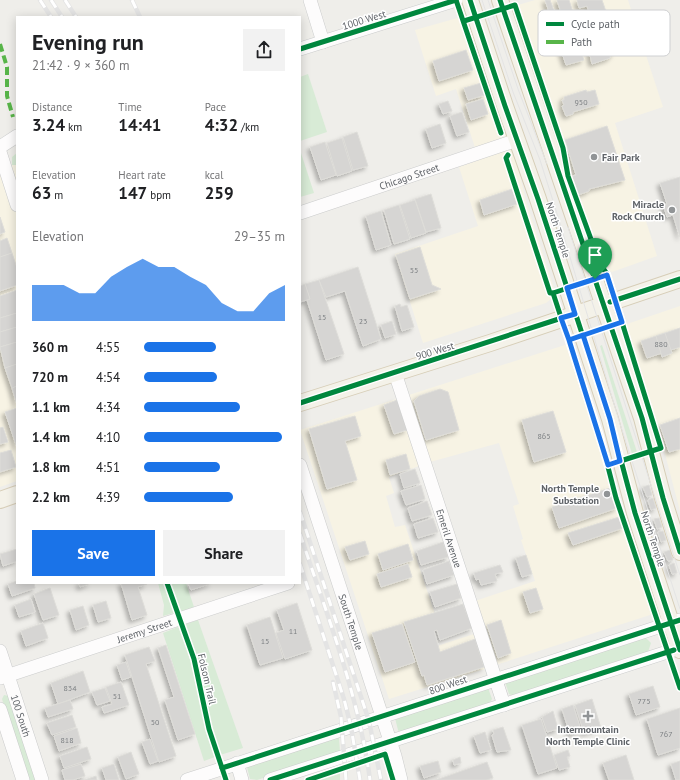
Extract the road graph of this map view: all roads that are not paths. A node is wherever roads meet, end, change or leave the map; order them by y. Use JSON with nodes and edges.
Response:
{"nodes":[{"id":1,"x":310,"y":0,"type":"edge"},
{"id":2,"x":456,"y":0,"type":"edge"},
{"id":3,"x":470,"y":0,"type":"edge"},
{"id":4,"x":500,"y":0,"type":"edge"},
{"id":5,"x":324,"y":42,"type":"junction"},
{"id":6,"x":301,"y":49,"type":"edge"},
{"id":7,"x":16,"y":137,"type":"edge"},
{"id":8,"x":517,"y":140,"type":"junction"},
{"id":9,"x":16,"y":146,"type":"edge"},
{"id":10,"x":0,"y":147,"type":"edge"},
{"id":11,"x":0,"y":152,"type":"edge"},
{"id":12,"x":16,"y":202,"type":"edge"},
{"id":13,"x":301,"y":213,"type":"edge"},
{"id":14,"x":680,"y":279,"type":"edge"},
{"id":15,"x":604,"y":304,"type":"junction"},
{"id":16,"x":575,"y":314,"type":"junction"},
{"id":17,"x":395,"y":373,"type":"junction"},
{"id":18,"x":301,"y":403,"type":"edge"},
{"id":19,"x":301,"y":468,"type":"edge"},
{"id":20,"x":16,"y":494,"type":"edge"},
{"id":21,"x":0,"y":500,"type":"edge"},
{"id":22,"x":680,"y":552,"type":"edge"},
{"id":23,"x":285,"y":584,"type":"edge"},
{"id":24,"x":675,"y":621,"type":"edge"},
{"id":25,"x":680,"y":649,"type":"edge"},
{"id":26,"x":0,"y":651,"type":"edge"},
{"id":27,"x":4,"y":677,"type":"edge"},
{"id":28,"x":495,"y":679,"type":"junction"},
{"id":29,"x":504,"y":705,"type":"junction"},
{"id":30,"x":0,"y":709,"type":"edge"},
{"id":31,"x":382,"y":717,"type":"junction"},
{"id":32,"x":390,"y":741,"type":"junction"},
{"id":33,"x":237,"y":764,"type":"junction"},
{"id":34,"x":23,"y":780,"type":"edge"},
{"id":35,"x":42,"y":780,"type":"edge"},
{"id":36,"x":188,"y":780,"type":"edge"},
{"id":37,"x":242,"y":780,"type":"edge"},
{"id":38,"x":270,"y":780,"type":"edge"},
{"id":39,"x":401,"y":780,"type":"edge"}],
"edges":[{"from":1,"to":5,"type":"street"},
{"from":2,"to":5,"type":"street","name":"1000 West"},
{"from":3,"to":8,"type":"main road","name":"North Temple"},
{"from":4,"to":15,"type":"main road","name":"North Temple"},
{"from":5,"to":6,"type":"street","name":"1000 West"},
{"from":7,"to":10,"type":"street"},
{"from":8,"to":13,"type":"street","name":"Chicago Street"},
{"from":8,"to":16,"type":"main road","name":"North Temple"},
{"from":9,"to":10,"type":"street"},
{"from":11,"to":12,"type":"street"},
{"from":14,"to":15,"type":"main road","name":"900 West"},
{"from":15,"to":16,"type":"main road","name":"900 West"},
{"from":15,"to":22,"type":"main road","name":"North Temple"},
{"from":16,"to":17,"type":"main road","name":"900 West"},
{"from":16,"to":24,"type":"main road","name":"North Temple"},
{"from":17,"to":18,"type":"main road","name":"900 West"},
{"from":17,"to":28,"type":"street","name":"Emeril Avenue"},
{"from":19,"to":31,"type":"street","name":"South Temple"},
{"from":20,"to":21,"type":"main road"},
{"from":23,"to":27,"type":"street","name":"Jeremy Street"},
{"from":24,"to":25,"type":"main road","name":"North Temple"},
{"from":24,"to":28,"type":"street","name":"800 West"},
{"from":25,"to":29,"type":"street"},
{"from":26,"to":27,"type":"street","name":"100 South"},
{"from":27,"to":35,"type":"street","name":"100 South"},
{"from":28,"to":29,"type":"street","name":"Emeril Avenue"},
{"from":28,"to":31,"type":"street","name":"800 West"},
{"from":29,"to":32,"type":"street"},
{"from":30,"to":34,"type":"street","name":"100 South"},
{"from":31,"to":32,"type":"street","name":"South Temple"},
{"from":31,"to":33,"type":"street","name":"800 West"},
{"from":32,"to":38,"type":"street"},
{"from":32,"to":39,"type":"street","name":"South Temple"},
{"from":33,"to":36,"type":"street","name":"800 West"},
{"from":33,"to":37,"type":"street"}]}
